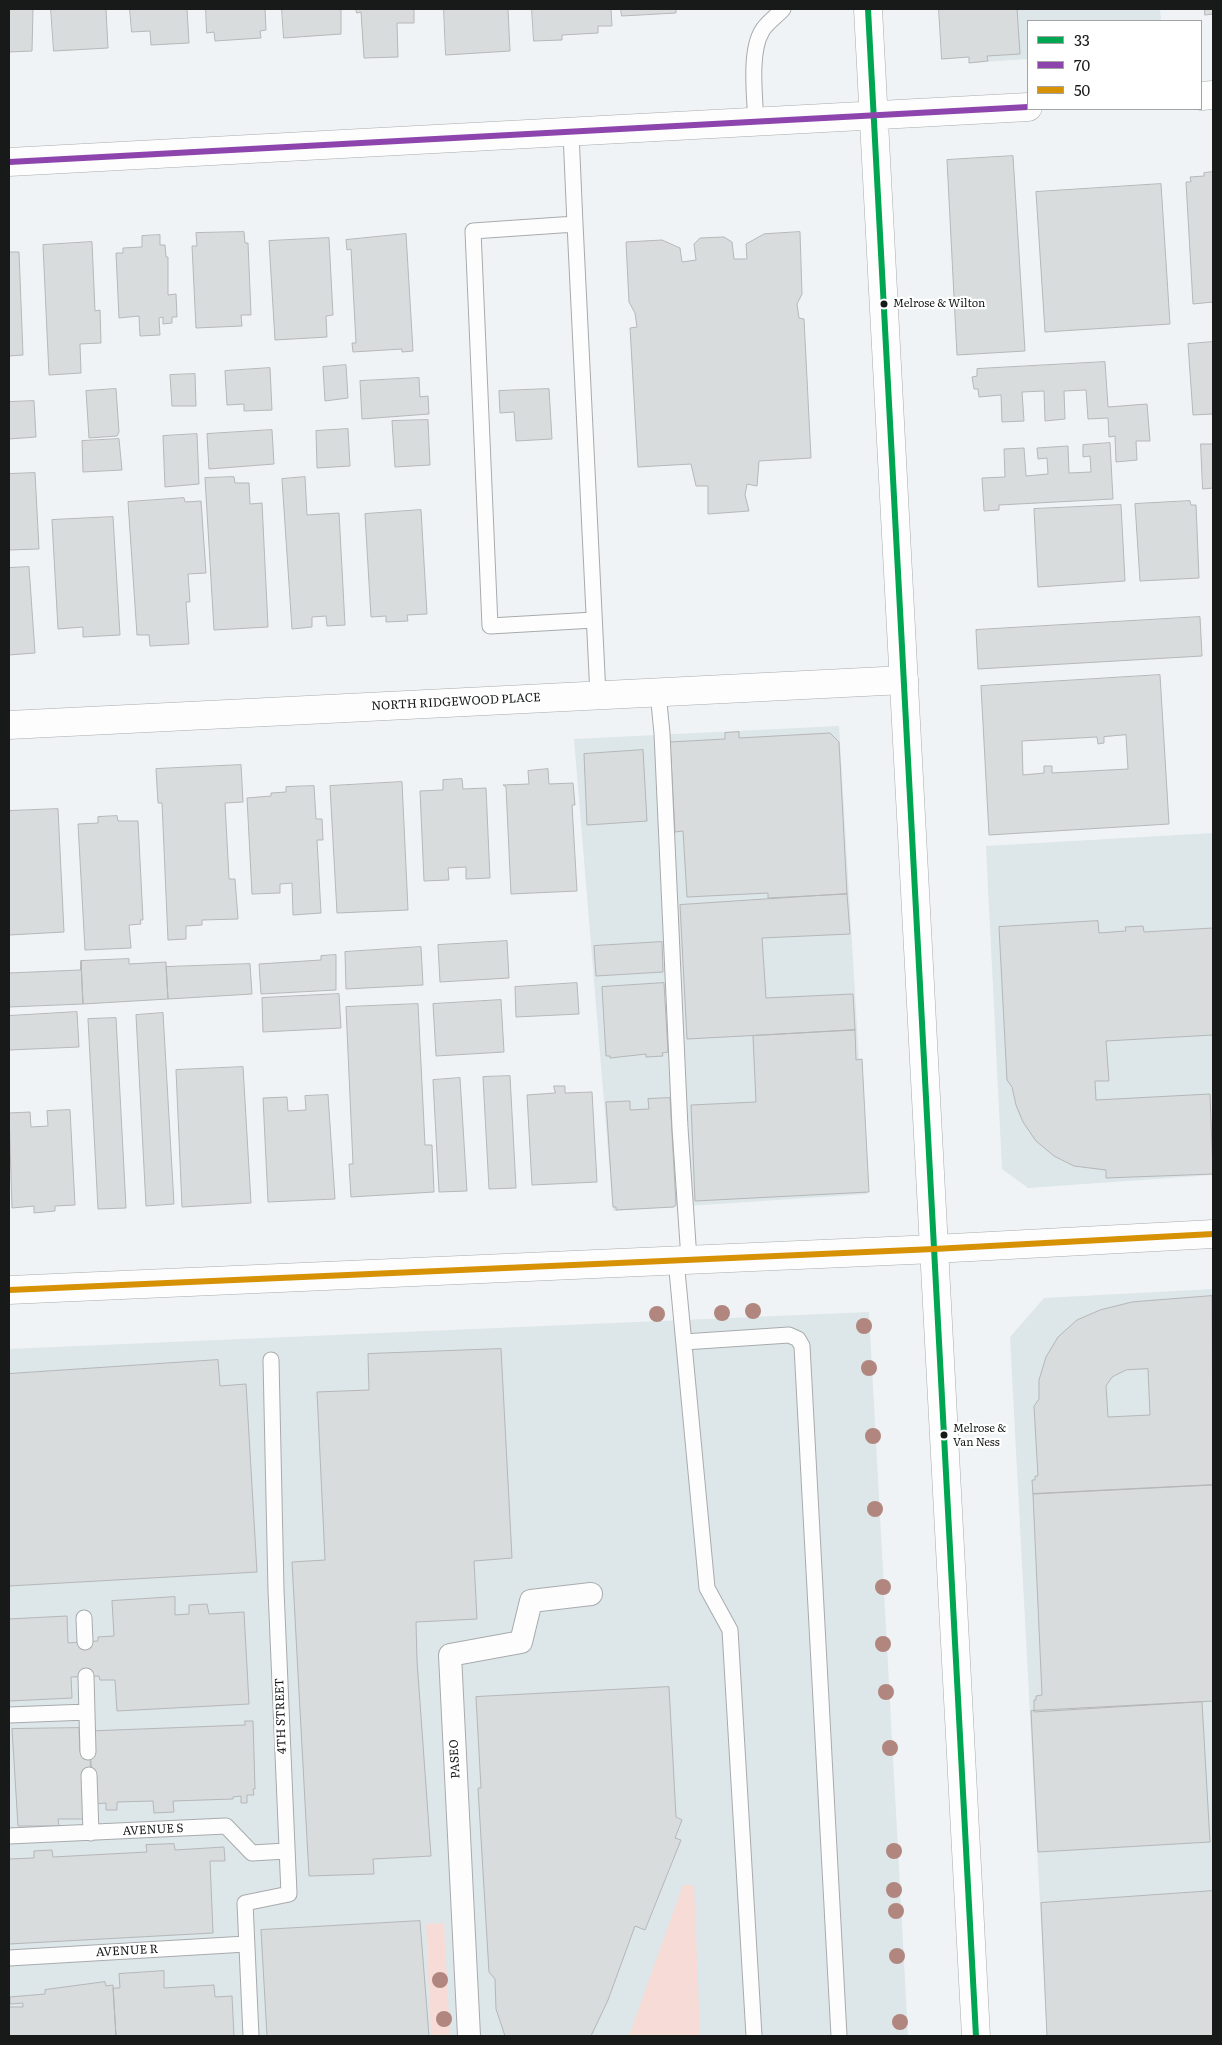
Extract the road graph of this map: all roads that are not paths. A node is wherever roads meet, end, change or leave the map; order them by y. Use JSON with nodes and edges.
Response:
{"nodes":[{"id":1,"x":783,"y":9,"type":"edge"},
{"id":2,"x":868,"y":9,"type":"edge"},
{"id":3,"x":1027,"y":107,"type":"edge"},
{"id":4,"x":874,"y":117,"type":"junction"},
{"id":5,"x":756,"y":123,"type":"junction"},
{"id":6,"x":570,"y":133,"type":"junction"},
{"id":7,"x":9,"y":162,"type":"edge"},
{"id":8,"x":575,"y":224,"type":"junction"},
{"id":9,"x":594,"y":620,"type":"junction"},
{"id":10,"x":904,"y":680,"type":"junction"},
{"id":11,"x":658,"y":693,"type":"junction"},
{"id":12,"x":598,"y":695,"type":"junction"},
{"id":13,"x":9,"y":725,"type":"edge"},
{"id":14,"x":1213,"y":1234,"type":"edge"},
{"id":15,"x":934,"y":1249,"type":"junction"},
{"id":16,"x":683,"y":1260,"type":"junction"},
{"id":17,"x":9,"y":1290,"type":"edge"},
{"id":18,"x":684,"y":1342,"type":"junction"},
{"id":19,"x":271,"y":1360,"type":"dead end"},
{"id":20,"x":591,"y":1594,"type":"dead end"},
{"id":21,"x":84,"y":1618,"type":"dead end"},
{"id":22,"x":85,"y":1642,"type":"dead end"},
{"id":23,"x":86,"y":1676,"type":"dead end"},
{"id":24,"x":87,"y":1712,"type":"junction"},
{"id":25,"x":9,"y":1715,"type":"edge"},
{"id":26,"x":88,"y":1752,"type":"dead end"},
{"id":27,"x":89,"y":1775,"type":"dead end"},
{"id":28,"x":92,"y":1833,"type":"junction"},
{"id":29,"x":9,"y":1836,"type":"edge"},
{"id":30,"x":286,"y":1851,"type":"junction"},
{"id":31,"x":246,"y":1944,"type":"junction"},
{"id":32,"x":9,"y":1958,"type":"edge"},
{"id":33,"x":251,"y":2036,"type":"edge"},
{"id":34,"x":469,"y":2036,"type":"edge"},
{"id":35,"x":754,"y":2036,"type":"edge"},
{"id":36,"x":839,"y":2036,"type":"edge"},
{"id":37,"x":976,"y":2036,"type":"edge"}],
"edges":[{"from":1,"to":5,"type":"lane"},
{"from":2,"to":4,"type":"main road"},
{"from":3,"to":4,"type":"main road"},
{"from":4,"to":5,"type":"main road"},
{"from":4,"to":10,"type":"main road"},
{"from":5,"to":6,"type":"main road"},
{"from":6,"to":7,"type":"main road"},
{"from":6,"to":8,"type":"lane"},
{"from":8,"to":9,"type":"lane"},
{"from":8,"to":9,"type":"lane"},
{"from":9,"to":12,"type":"lane"},
{"from":10,"to":11,"type":"main road","name":"NORTH RIDGEWOOD PLACE"},
{"from":10,"to":15,"type":"main road"},
{"from":11,"to":12,"type":"main road","name":"NORTH RIDGEWOOD PLACE"},
{"from":11,"to":16,"type":"lane"},
{"from":12,"to":13,"type":"main road","name":"NORTH RIDGEWOOD PLACE"},
{"from":14,"to":15,"type":"main road"},
{"from":15,"to":16,"type":"main road"},
{"from":15,"to":37,"type":"main road"},
{"from":16,"to":17,"type":"main road"},
{"from":16,"to":18,"type":"lane"},
{"from":18,"to":35,"type":"lane"},
{"from":18,"to":36,"type":"lane"},
{"from":19,"to":30,"type":"lane","name":"4TH STREET"},
{"from":20,"to":34,"type":"street","name":"PASEO"},
{"from":21,"to":22,"type":"lane"},
{"from":23,"to":24,"type":"lane"},
{"from":24,"to":25,"type":"lane"},
{"from":24,"to":26,"type":"lane"},
{"from":27,"to":28,"type":"lane"},
{"from":28,"to":29,"type":"lane","name":"AVENUE S"},
{"from":28,"to":30,"type":"lane","name":"AVENUE S"},
{"from":30,"to":31,"type":"lane","name":"4TH STREET"},
{"from":31,"to":32,"type":"lane","name":"AVENUE R"},
{"from":31,"to":33,"type":"lane","name":"4TH STREET"}]}
